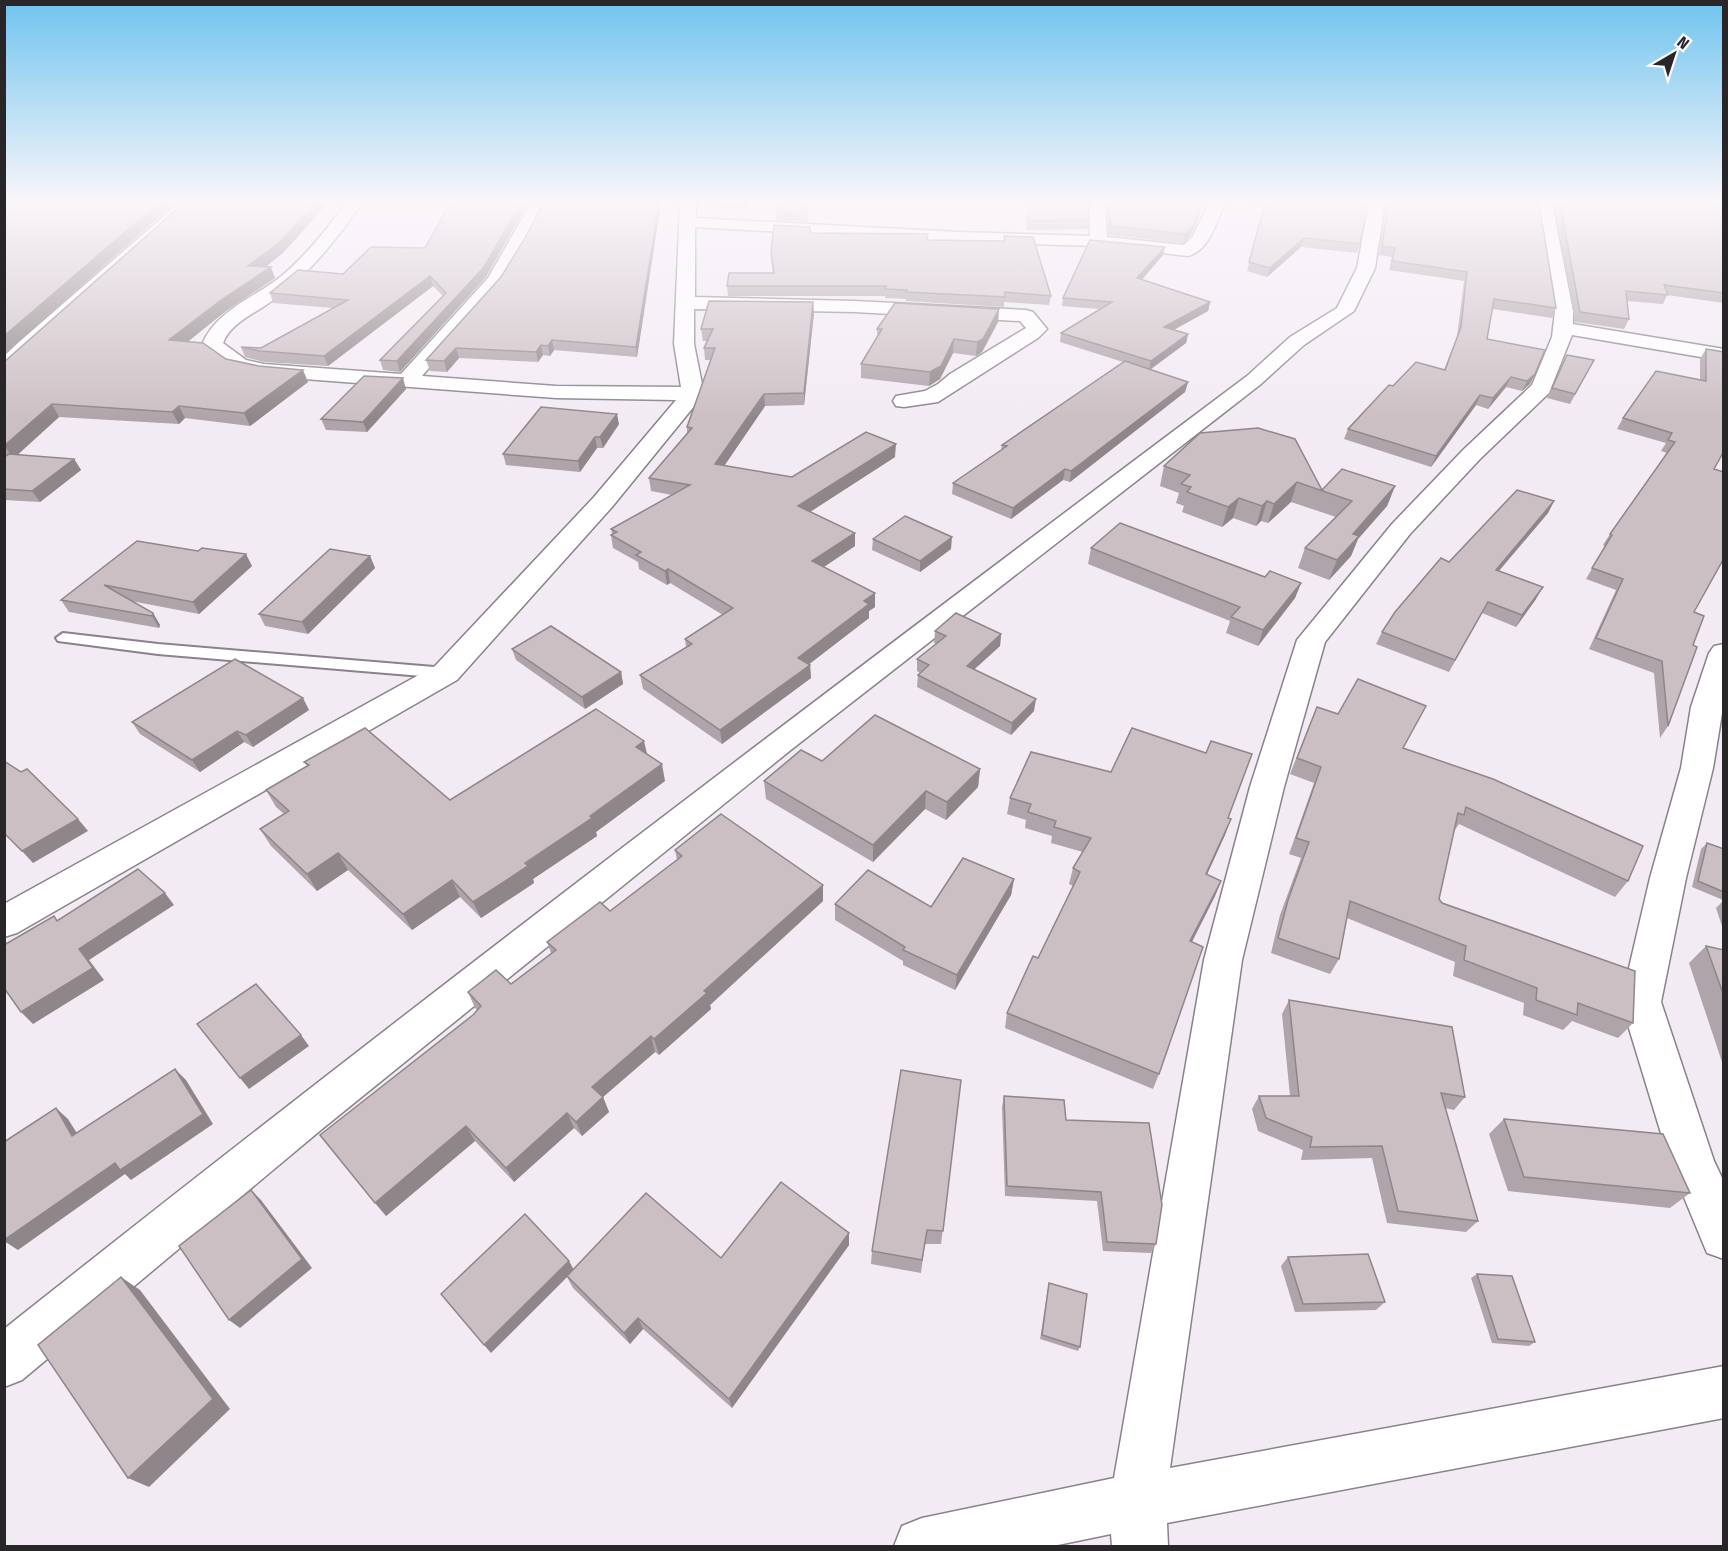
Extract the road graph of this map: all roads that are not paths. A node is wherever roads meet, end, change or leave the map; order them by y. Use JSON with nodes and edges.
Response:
{"nodes":[{"id":1,"x":105,"y":275,"type":"edge"},
{"id":2,"x":291,"y":275,"type":"edge"},
{"id":3,"x":499,"y":275,"type":"edge"},
{"id":4,"x":685,"y":275,"type":"edge"},
{"id":5,"x":1362,"y":275,"type":"edge"},
{"id":6,"x":1557,"y":275,"type":"edge"},
{"id":7,"x":684,"y":303,"type":"junction"},
{"id":8,"x":1562,"y":328,"type":"junction"},
{"id":9,"x":1724,"y":355,"type":"edge"},
{"id":10,"x":4,"y":368,"type":"edge"},
{"id":11,"x":407,"y":380,"type":"junction"},
{"id":12,"x":693,"y":394,"type":"junction"},
{"id":13,"x":904,"y":400,"type":"dead end"},
{"id":14,"x":63,"y":638,"type":"dead end"},
{"id":15,"x":1724,"y":653,"type":"edge"},
{"id":16,"x":446,"y":673,"type":"junction"},
{"id":17,"x":1715,"y":708,"type":"edge"},
{"id":18,"x":4,"y":922,"type":"edge"},
{"id":19,"x":1724,"y":1236,"type":"edge"},
{"id":20,"x":4,"y":1362,"type":"edge"},
{"id":21,"x":1724,"y":1392,"type":"edge"},
{"id":22,"x":1139,"y":1524,"type":"edge"},
{"id":23,"x":922,"y":1546,"type":"edge"}],
"edges":[{"from":1,"to":10,"type":"street"},
{"from":2,"to":11,"type":"street"},
{"from":3,"to":11,"type":"street"},
{"from":4,"to":7,"type":"street"},
{"from":5,"to":20,"type":"street"},
{"from":6,"to":8,"type":"street"},
{"from":7,"to":12,"type":"street"},
{"from":7,"to":13,"type":"street"},
{"from":8,"to":9,"type":"street"},
{"from":8,"to":22,"type":"street"},
{"from":11,"to":12,"type":"street"},
{"from":12,"to":16,"type":"street"},
{"from":14,"to":16,"type":"lane"},
{"from":15,"to":17,"type":"street"},
{"from":16,"to":18,"type":"street"},
{"from":17,"to":19,"type":"street"},
{"from":21,"to":22,"type":"street"},
{"from":22,"to":23,"type":"street"}]}
